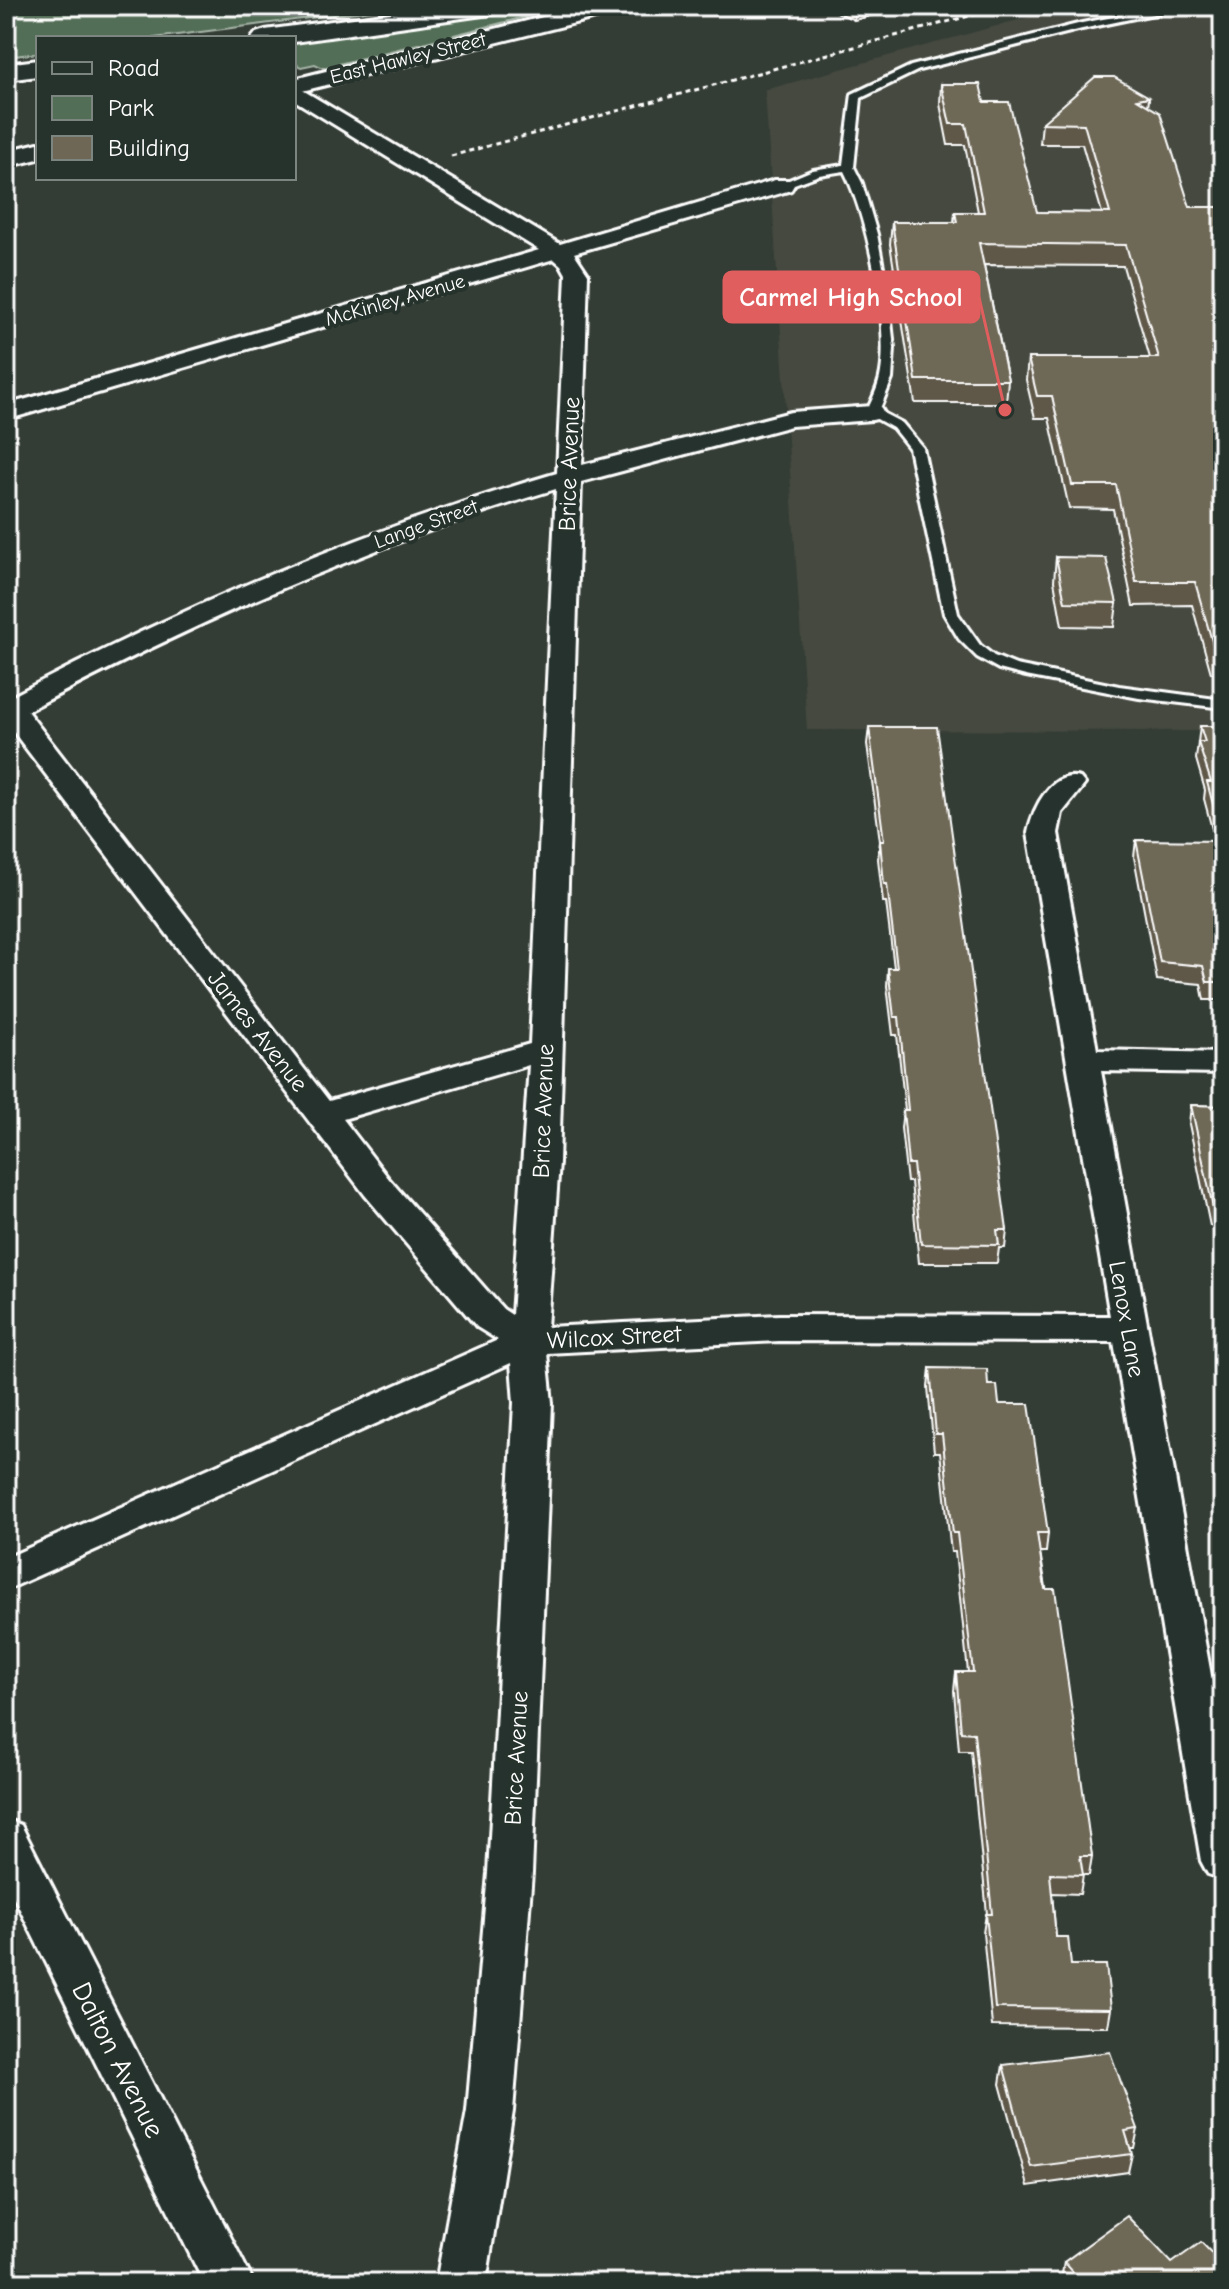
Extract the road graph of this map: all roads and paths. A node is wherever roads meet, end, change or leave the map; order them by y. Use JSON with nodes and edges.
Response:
{"nodes":[{"id":1,"x":497,"y":6,"type":"edge"},
{"id":2,"x":615,"y":6,"type":"edge"},
{"id":3,"x":1006,"y":6,"type":"edge"},
{"id":4,"x":1187,"y":6,"type":"edge"},
{"id":5,"x":280,"y":36,"type":"edge"},
{"id":6,"x":36,"y":68,"type":"edge"},
{"id":7,"x":6,"y":72,"type":"edge"},
{"id":8,"x":296,"y":88,"type":"edge"},
{"id":9,"x":296,"y":90,"type":"edge"},
{"id":10,"x":36,"y":152,"type":"edge"},
{"id":11,"x":6,"y":159,"type":"edge"},
{"id":12,"x":416,"y":166,"type":"junction"},
{"id":13,"x":848,"y":167,"type":"junction"},
{"id":14,"x":783,"y":185,"type":"joint"},
{"id":15,"x":558,"y":252,"type":"junction"},
{"id":16,"x":6,"y":413,"type":"edge"},
{"id":17,"x":872,"y":413,"type":"junction"},
{"id":18,"x":569,"y":476,"type":"junction"},
{"id":19,"x":1223,"y":704,"type":"edge"},
{"id":20,"x":7,"y":707,"type":"edge"},
{"id":21,"x":1070,"y":784,"type":"dead end"},
{"id":22,"x":546,"y":1050,"type":"junction"},
{"id":23,"x":1083,"y":1060,"type":"junction"},
{"id":24,"x":1223,"y":1063,"type":"edge"},
{"id":25,"x":323,"y":1114,"type":"junction"},
{"id":26,"x":1128,"y":1329,"type":"junction"},
{"id":27,"x":528,"y":1341,"type":"junction"},
{"id":28,"x":6,"y":1575,"type":"edge"},
{"id":29,"x":6,"y":1837,"type":"edge"},
{"id":30,"x":1223,"y":1861,"type":"edge"},
{"id":31,"x":229,"y":2283,"type":"edge"},
{"id":32,"x":461,"y":2283,"type":"edge"}],
"edges":[{"from":1,"to":5,"type":"main road"},
{"from":2,"to":8,"type":"street","name":"East Hawley Street"},
{"from":3,"to":12,"type":"path"},
{"from":4,"to":13,"type":"lane"},
{"from":6,"to":7,"type":"main road"},
{"from":9,"to":12,"type":"street","name":"Brice Avenue"},
{"from":10,"to":11,"type":"street"},
{"from":12,"to":15,"type":"street","name":"Brice Avenue"},
{"from":13,"to":14,"type":"lane"},
{"from":13,"to":17,"type":"lane"},
{"from":14,"to":15,"type":"street","name":"McKinley Avenue"},
{"from":15,"to":16,"type":"street","name":"McKinley Avenue"},
{"from":15,"to":18,"type":"street","name":"Brice Avenue"},
{"from":17,"to":18,"type":"street","name":"Lange Street"},
{"from":17,"to":19,"type":"lane"},
{"from":18,"to":20,"type":"street","name":"Lange Street"},
{"from":18,"to":22,"type":"street","name":"Brice Avenue"},
{"from":20,"to":25,"type":"street","name":"James Avenue"},
{"from":21,"to":23,"type":"street","name":"Lenox Lane"},
{"from":22,"to":25,"type":"street"},
{"from":22,"to":27,"type":"street","name":"Brice Avenue"},
{"from":23,"to":24,"type":"street"},
{"from":23,"to":26,"type":"street","name":"Lenox Lane"},
{"from":25,"to":27,"type":"street","name":"James Avenue"},
{"from":26,"to":27,"type":"street","name":"Wilcox Street"},
{"from":26,"to":30,"type":"street","name":"Lenox Lane"},
{"from":27,"to":28,"type":"street","name":"Wilcox Street"},
{"from":27,"to":32,"type":"street","name":"Brice Avenue"},
{"from":29,"to":31,"type":"street","name":"Dalton Avenue"}]}
